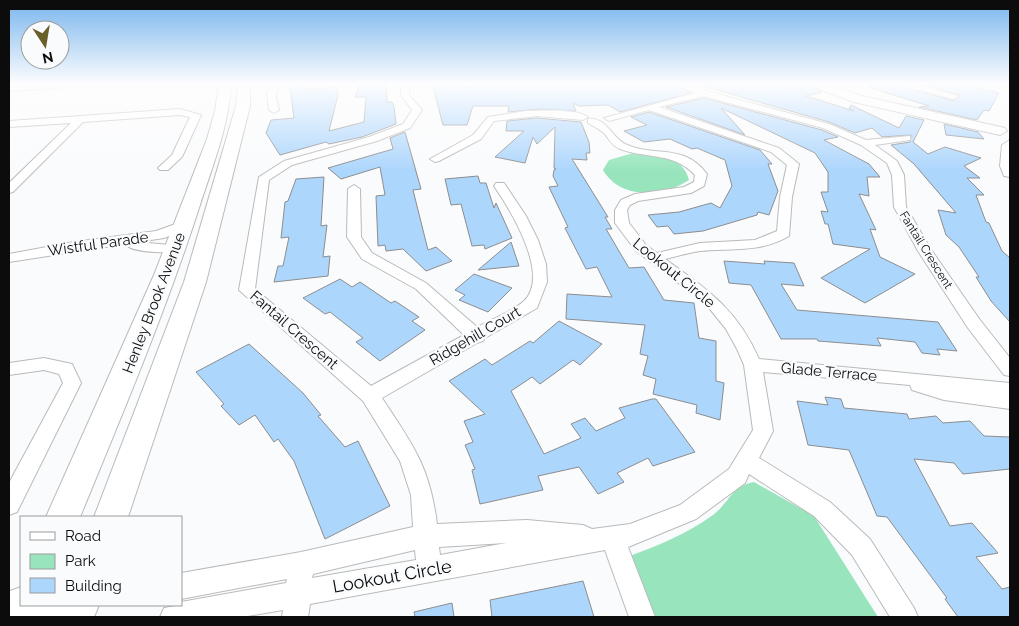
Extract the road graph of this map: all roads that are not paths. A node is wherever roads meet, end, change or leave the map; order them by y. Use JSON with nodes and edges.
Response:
{"nodes":[{"id":1,"x":177,"y":112,"type":"edge"},
{"id":2,"x":181,"y":112,"type":"edge"},
{"id":3,"x":222,"y":112,"type":"edge"},
{"id":4,"x":240,"y":112,"type":"edge"},
{"id":5,"x":416,"y":112,"type":"edge"},
{"id":6,"x":629,"y":112,"type":"edge"},
{"id":7,"x":664,"y":112,"type":"edge"},
{"id":8,"x":775,"y":112,"type":"edge"},
{"id":9,"x":922,"y":112,"type":"edge"},
{"id":10,"x":928,"y":112,"type":"edge"},
{"id":11,"x":586,"y":117,"type":"junction"},
{"id":12,"x":604,"y":118,"type":"junction"},
{"id":13,"x":80,"y":119,"type":"junction"},
{"id":14,"x":9,"y":124,"type":"edge"},
{"id":15,"x":1007,"y":130,"type":"edge"},
{"id":16,"x":906,"y":138,"type":"dead end"},
{"id":17,"x":865,"y":143,"type":"junction"},
{"id":18,"x":435,"y":159,"type":"dead end"},
{"id":19,"x":164,"y":168,"type":"dead end"},
{"id":20,"x":1010,"y":172,"type":"edge"},
{"id":21,"x":9,"y":189,"type":"edge"},
{"id":22,"x":354,"y":189,"type":"dead end"},
{"id":23,"x":510,"y":190,"type":"dead end"},
{"id":24,"x":184,"y":225,"type":"junction"},
{"id":25,"x":175,"y":249,"type":"junction"},
{"id":26,"x":40,"y":253,"type":"junction"},
{"id":27,"x":9,"y":258,"type":"edge"},
{"id":28,"x":654,"y":258,"type":"junction"},
{"id":29,"x":477,"y":337,"type":"junction"},
{"id":30,"x":753,"y":365,"type":"junction"},
{"id":31,"x":9,"y":369,"type":"edge"},
{"id":32,"x":1010,"y":370,"type":"edge"},
{"id":33,"x":905,"y":380,"type":"junction"},
{"id":34,"x":1010,"y":390,"type":"edge"},
{"id":35,"x":370,"y":396,"type":"junction"},
{"id":36,"x":1010,"y":402,"type":"edge"},
{"id":37,"x":746,"y":461,"type":"junction"},
{"id":38,"x":9,"y":505,"type":"edge"},
{"id":39,"x":63,"y":516,"type":"edge"},
{"id":40,"x":111,"y":516,"type":"edge"},
{"id":41,"x":426,"y":536,"type":"junction"},
{"id":42,"x":613,"y":538,"type":"junction"},
{"id":43,"x":301,"y":564,"type":"junction"},
{"id":44,"x":428,"y":570,"type":"junction"},
{"id":45,"x":182,"y":586,"type":"edge"},
{"id":46,"x":71,"y":606,"type":"edge"},
{"id":47,"x":296,"y":606,"type":"edge"},
{"id":48,"x":21,"y":613,"type":"edge"},
{"id":49,"x":173,"y":617,"type":"edge"},
{"id":50,"x":642,"y":617,"type":"edge"},
{"id":51,"x":905,"y":617,"type":"edge"}],
"edges":[{"from":1,"to":13,"type":"street"},
{"from":2,"to":19,"type":"street"},
{"from":3,"to":24,"type":"main road","name":"Henley Brook Avenue"},
{"from":4,"to":40,"type":"main road","name":"Henley Brook Avenue"},
{"from":5,"to":35,"type":"street","name":"Fantail Crescent"},
{"from":6,"to":12,"type":"street"},
{"from":7,"to":28,"type":"street"},
{"from":8,"to":17,"type":"street","name":"Fantail Crescent"},
{"from":9,"to":15,"type":"main road"},
{"from":10,"to":15,"type":"main road"},
{"from":11,"to":12,"type":"street","name":"Lookout Circle"},
{"from":11,"to":12,"type":"street"},
{"from":11,"to":18,"type":"street"},
{"from":12,"to":28,"type":"street","name":"Lookout Circle"},
{"from":13,"to":14,"type":"street"},
{"from":13,"to":21,"type":"street"},
{"from":15,"to":20,"type":"main road"},
{"from":16,"to":17,"type":"street"},
{"from":17,"to":32,"type":"street","name":"Fantail Crescent"},
{"from":22,"to":29,"type":"street"},
{"from":23,"to":29,"type":"street","name":"Ridgehill Court"},
{"from":24,"to":25,"type":"main road","name":"Henley Brook Avenue"},
{"from":24,"to":26,"type":"street","name":"Wistful Parade"},
{"from":25,"to":26,"type":"street","name":"Wistful Parade"},
{"from":25,"to":39,"type":"main road","name":"Henley Brook Avenue"},
{"from":26,"to":27,"type":"street","name":"Wistful Parade"},
{"from":28,"to":30,"type":"street","name":"Lookout Circle"},
{"from":29,"to":35,"type":"street","name":"Ridgehill Court"},
{"from":30,"to":33,"type":"street","name":"Glade Terrace"},
{"from":30,"to":37,"type":"street","name":"Lookout Circle"},
{"from":31,"to":38,"type":"street"},
{"from":33,"to":34,"type":"street","name":"Glade Terrace"},
{"from":33,"to":36,"type":"street","name":"Glade Terrace"},
{"from":35,"to":41,"type":"street","name":"Fantail Crescent"},
{"from":37,"to":42,"type":"street","name":"Lookout Circle"},
{"from":37,"to":51,"type":"street"},
{"from":41,"to":42,"type":"street","name":"Lookout Circle"},
{"from":41,"to":43,"type":"street","name":"Lookout Circle"},
{"from":41,"to":44,"type":"street","name":"Fantail Crescent"},
{"from":42,"to":44,"type":"street","name":"Lookout Circle"},
{"from":42,"to":50,"type":"street"},
{"from":43,"to":45,"type":"street","name":"Lookout Circle"},
{"from":43,"to":47,"type":"street"},
{"from":44,"to":47,"type":"street","name":"Lookout Circle"},
{"from":46,"to":48,"type":"street"},
{"from":47,"to":49,"type":"street","name":"Lookout Circle"}]}
